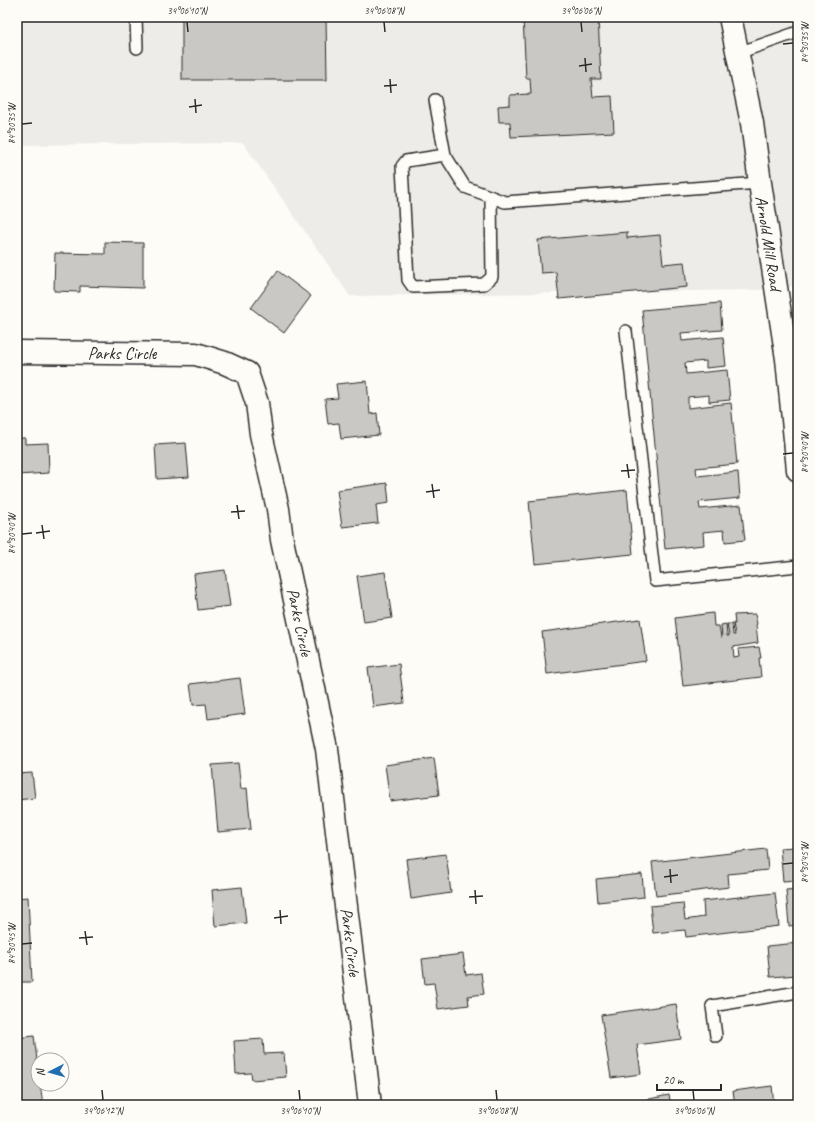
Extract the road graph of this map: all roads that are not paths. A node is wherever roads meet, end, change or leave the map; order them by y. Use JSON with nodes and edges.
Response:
{"nodes":[{"id":1,"x":136,"y":17,"type":"edge"},
{"id":2,"x":730,"y":17,"type":"edge"},
{"id":3,"x":798,"y":32,"type":"edge"},
{"id":4,"x":137,"y":48,"type":"dead end"},
{"id":5,"x":738,"y":53,"type":"junction"},
{"id":6,"x":435,"y":100,"type":"dead end"},
{"id":7,"x":445,"y":156,"type":"junction"},
{"id":8,"x":760,"y":183,"type":"junction"},
{"id":9,"x":491,"y":197,"type":"junction"},
{"id":10,"x":626,"y":331,"type":"dead end"},
{"id":11,"x":17,"y":352,"type":"edge"},
{"id":12,"x":792,"y":359,"type":"edge"},
{"id":13,"x":795,"y":403,"type":"edge"},
{"id":14,"x":798,"y":470,"type":"edge"},
{"id":15,"x":798,"y":566,"type":"edge"},
{"id":16,"x":798,"y":992,"type":"edge"},
{"id":17,"x":716,"y":1036,"type":"dead end"},
{"id":18,"x":370,"y":1105,"type":"edge"}],
"edges":[{"from":1,"to":4,"type":"lane"},
{"from":2,"to":5,"type":"street","name":"Arnold Mill Road"},
{"from":3,"to":5,"type":"lane"},
{"from":5,"to":8,"type":"street","name":"Arnold Mill Road"},
{"from":6,"to":7,"type":"lane"},
{"from":7,"to":9,"type":"lane"},
{"from":7,"to":9,"type":"lane"},
{"from":8,"to":9,"type":"lane"},
{"from":8,"to":12,"type":"street","name":"Arnold Mill Road"},
{"from":10,"to":15,"type":"lane"},
{"from":11,"to":18,"type":"street","name":"Parks Circle"},
{"from":12,"to":13,"type":"street","name":"Arnold Mill Road"},
{"from":13,"to":14,"type":"street","name":"Arnold Mill Road"},
{"from":16,"to":17,"type":"lane"}]}
